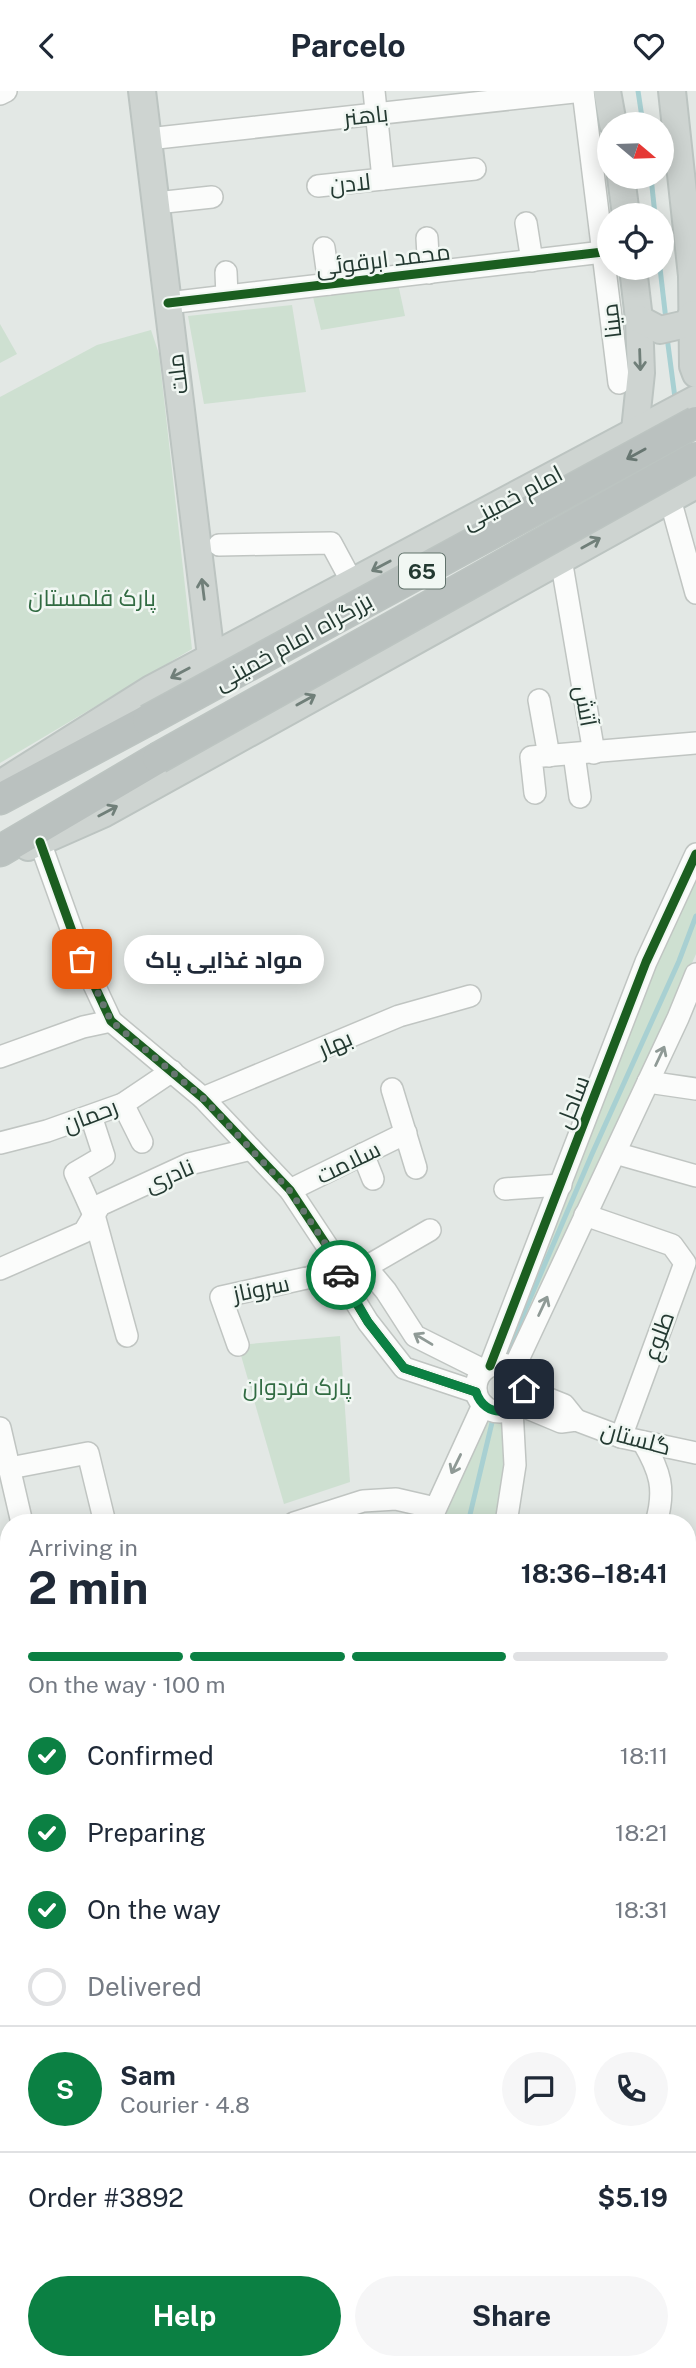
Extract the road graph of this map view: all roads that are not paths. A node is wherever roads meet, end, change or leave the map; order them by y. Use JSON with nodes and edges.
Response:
{"nodes":[{"id":1,"x":6,"y":91,"type":"edge"},
{"id":2,"x":142,"y":91,"type":"edge"},
{"id":3,"x":374,"y":91,"type":"edge"},
{"id":4,"x":583,"y":91,"type":"edge"},
{"id":5,"x":607,"y":91,"type":"edge"},
{"id":6,"x":671,"y":91,"type":"edge"},
{"id":7,"x":0,"y":94,"type":"edge"},
{"id":8,"x":610,"y":112,"type":"edge"},
{"id":9,"x":377,"y":114,"type":"junction"},
{"id":10,"x":148,"y":139,"type":"junction"},
{"id":11,"x":475,"y":169,"type":"dead end"},
{"id":12,"x":383,"y":179,"type":"junction"},
{"id":13,"x":318,"y":186,"type":"dead end"},
{"id":14,"x":212,"y":197,"type":"dead end"},
{"id":15,"x":156,"y":203,"type":"junction"},
{"id":16,"x":597,"y":204,"type":"edge"},
{"id":17,"x":526,"y":223,"type":"dead end"},
{"id":18,"x":427,"y":238,"type":"dead end"},
{"id":19,"x":324,"y":248,"type":"dead end"},
{"id":20,"x":597,"y":254,"type":"edge"},
{"id":21,"x":532,"y":261,"type":"junction"},
{"id":22,"x":226,"y":272,"type":"dead end"},
{"id":23,"x":429,"y":273,"type":"junction"},
{"id":24,"x":606,"y":280,"type":"edge"},
{"id":25,"x":634,"y":280,"type":"edge"},
{"id":26,"x":329,"y":284,"type":"junction"},
{"id":27,"x":227,"y":296,"type":"junction"},
{"id":28,"x":168,"y":303,"type":"junction"},
{"id":29,"x":693,"y":314,"type":"junction"},
{"id":30,"x":639,"y":319,"type":"junction"},
{"id":31,"x":696,"y":374,"type":"edge"},
{"id":32,"x":619,"y":383,"type":"dead end"},
{"id":33,"x":696,"y":399,"type":"edge"},
{"id":34,"x":696,"y":422,"type":"edge"},
{"id":35,"x":635,"y":431,"type":"junction"},
{"id":36,"x":696,"y":457,"type":"edge"},
{"id":37,"x":696,"y":485,"type":"edge"},
{"id":38,"x":670,"y":499,"type":"junction"},
{"id":39,"x":498,"y":504,"type":"junction"},
{"id":40,"x":466,"y":521,"type":"junction"},
{"id":41,"x":219,"y":545,"type":"dead end"},
{"id":42,"x":561,"y":559,"type":"junction"},
{"id":43,"x":537,"y":573,"type":"junction"},
{"id":44,"x":352,"y":582,"type":"junction"},
{"id":45,"x":696,"y":593,"type":"edge"},
{"id":46,"x":500,"y":594,"type":"junction"},
{"id":47,"x":211,"y":656,"type":"junction"},
{"id":48,"x":539,"y":700,"type":"dead end"},
{"id":49,"x":696,"y":743,"type":"edge"},
{"id":50,"x":584,"y":753,"type":"junction"},
{"id":51,"x":540,"y":756,"type":"junction"},
{"id":52,"x":0,"y":783,"type":"edge"},
{"id":53,"x":536,"y":793,"type":"dead end"},
{"id":54,"x":580,"y":797,"type":"dead end"},
{"id":55,"x":0,"y":799,"type":"edge"},
{"id":56,"x":40,"y":842,"type":"junction"},
{"id":57,"x":0,"y":851,"type":"edge"},
{"id":58,"x":696,"y":854,"type":"edge"},
{"id":59,"x":0,"y":857,"type":"edge"},
{"id":60,"x":696,"y":974,"type":"edge"},
{"id":61,"x":470,"y":996,"type":"dead end"},
{"id":62,"x":111,"y":1021,"type":"junction"},
{"id":63,"x":0,"y":1056,"type":"edge"},
{"id":64,"x":172,"y":1071,"type":"junction"},
{"id":65,"x":648,"y":1082,"type":"junction"},
{"id":66,"x":392,"y":1089,"type":"dead end"},
{"id":67,"x":696,"y":1089,"type":"edge"},
{"id":68,"x":203,"y":1098,"type":"junction"},
{"id":69,"x":123,"y":1104,"type":"junction"},
{"id":70,"x":91,"y":1116,"type":"junction"},
{"id":71,"x":406,"y":1133,"type":"junction"},
{"id":72,"x":142,"y":1142,"type":"dead end"},
{"id":73,"x":0,"y":1143,"type":"edge"},
{"id":74,"x":251,"y":1149,"type":"junction"},
{"id":75,"x":615,"y":1153,"type":"junction"},
{"id":76,"x":363,"y":1154,"type":"junction"},
{"id":77,"x":416,"y":1168,"type":"dead end"},
{"id":78,"x":696,"y":1176,"type":"edge"},
{"id":79,"x":373,"y":1179,"type":"dead end"},
{"id":80,"x":561,"y":1185,"type":"junction"},
{"id":81,"x":505,"y":1189,"type":"dead end"},
{"id":82,"x":290,"y":1191,"type":"junction"},
{"id":83,"x":94,"y":1215,"type":"junction"},
{"id":84,"x":586,"y":1215,"type":"junction"},
{"id":85,"x":430,"y":1230,"type":"dead end"},
{"id":86,"x":337,"y":1261,"type":"junction"},
{"id":87,"x":1,"y":1264,"type":"edge"},
{"id":88,"x":366,"y":1267,"type":"junction"},
{"id":89,"x":127,"y":1336,"type":"dead end"},
{"id":90,"x":238,"y":1345,"type":"dead end"},
{"id":91,"x":487,"y":1368,"type":"junction"},
{"id":92,"x":514,"y":1368,"type":"junction"},
{"id":93,"x":480,"y":1398,"type":"junction"},
{"id":94,"x":518,"y":1401,"type":"junction"},
{"id":95,"x":0,"y":1428,"type":"edge"},
{"id":96,"x":621,"y":1437,"type":"junction"},
{"id":97,"x":643,"y":1442,"type":"junction"},
{"id":98,"x":696,"y":1453,"type":"edge"},
{"id":99,"x":10,"y":1468,"type":"junction"},
{"id":100,"x":20,"y":1514,"type":"edge"},
{"id":101,"x":102,"y":1514,"type":"edge"},
{"id":102,"x":322,"y":1514,"type":"edge"},
{"id":103,"x":430,"y":1514,"type":"edge"},
{"id":104,"x":432,"y":1514,"type":"edge"},
{"id":105,"x":507,"y":1514,"type":"edge"},
{"id":106,"x":657,"y":1514,"type":"edge"}],
"edges":[{"from":1,"to":7,"type":"street"},
{"from":2,"to":10,"type":"main road","name":"ملت"},
{"from":3,"to":9,"type":"street"},
{"from":4,"to":9,"type":"street","name":"باهنر"},
{"from":4,"to":16,"type":"street","name":"مینا"},
{"from":5,"to":8,"type":"main road"},
{"from":6,"to":29,"type":"main road"},
{"from":9,"to":10,"type":"street","name":"باهنر"},
{"from":9,"to":12,"type":"street"},
{"from":10,"to":15,"type":"main road","name":"ملت"},
{"from":11,"to":12,"type":"street","name":"لادن"},
{"from":12,"to":13,"type":"street","name":"لادن"},
{"from":14,"to":15,"type":"street"},
{"from":15,"to":28,"type":"main road","name":"ملت"},
{"from":17,"to":21,"type":"street"},
{"from":18,"to":23,"type":"street"},
{"from":19,"to":26,"type":"street"},
{"from":20,"to":21,"type":"street","name":"محمد ابرقوئی"},
{"from":21,"to":23,"type":"street","name":"محمد ابرقوئی"},
{"from":22,"to":27,"type":"street"},
{"from":23,"to":26,"type":"street","name":"محمد ابرقوئی"},
{"from":24,"to":32,"type":"street","name":"مینا"},
{"from":25,"to":30,"type":"main road"},
{"from":26,"to":27,"type":"street","name":"محمد ابرقوئی"},
{"from":27,"to":28,"type":"street","name":"محمد ابرقوئی"},
{"from":47,"to":28,"type":"main road","name":"ملت","one_way":true},
{"from":29,"to":30,"type":"main road"},
{"from":29,"to":31,"type":"main road"},
{"from":30,"to":35,"type":"main road","one_way":true},
{"from":33,"to":35,"type":"main road","name":"امام خمینی"},
{"from":34,"to":55,"type":"highway","name":"بزرگراه امام خمینی","number":"65","one_way":true,"bridge":true},
{"from":35,"to":39,"type":"main road","name":"امام خمینی"},
{"from":36,"to":57,"type":"highway","name":"بزرگراه امام خمینی","number":"65","bridge":true},
{"from":37,"to":38,"type":"main road"},
{"from":42,"to":38,"type":"main road","one_way":true},
{"from":38,"to":45,"type":"street"},
{"from":39,"to":40,"type":"main road","name":"امام خمینی"},
{"from":39,"to":43,"type":"main road"},
{"from":40,"to":44,"type":"main road","name":"امام خمینی","one_way":true},
{"from":40,"to":46,"type":"main road"},
{"from":41,"to":44,"type":"street"},
{"from":42,"to":43,"type":"main road"},
{"from":42,"to":50,"type":"street","name":"آتش"},
{"from":43,"to":46,"type":"main road"},
{"from":44,"to":47,"type":"main road","name":"امام خمینی"},
{"from":56,"to":46,"type":"main road","one_way":true},
{"from":47,"to":52,"type":"main road","name":"امام خمینی","one_way":true},
{"from":48,"to":51,"type":"street"},
{"from":49,"to":50,"type":"street","name":"آتش"},
{"from":50,"to":51,"type":"street"},
{"from":50,"to":54,"type":"street"},
{"from":51,"to":53,"type":"street"},
{"from":56,"to":59,"type":"main road"},
{"from":56,"to":62,"type":"street"},
{"from":58,"to":80,"type":"street","name":"ساحل"},
{"from":65,"to":60,"type":"street","one_way":true},
{"from":61,"to":68,"type":"street","name":"بهار"},
{"from":62,"to":63,"type":"street"},
{"from":62,"to":64,"type":"street"},
{"from":64,"to":68,"type":"street"},
{"from":64,"to":69,"type":"street","name":"رحمان"},
{"from":65,"to":67,"type":"street"},
{"from":65,"to":75,"type":"street"},
{"from":66,"to":71,"type":"street"},
{"from":68,"to":74,"type":"street"},
{"from":69,"to":70,"type":"street","name":"رحمان"},
{"from":69,"to":72,"type":"street"},
{"from":70,"to":73,"type":"street","name":"رحمان"},
{"from":70,"to":83,"type":"street"},
{"from":71,"to":76,"type":"street","name":"سلامت"},
{"from":71,"to":77,"type":"street"},
{"from":74,"to":82,"type":"street"},
{"from":74,"to":83,"type":"street","name":"نادری"},
{"from":75,"to":78,"type":"street"},
{"from":75,"to":84,"type":"street"},
{"from":76,"to":79,"type":"street"},
{"from":76,"to":82,"type":"street","name":"سلامت"},
{"from":80,"to":81,"type":"street"},
{"from":80,"to":91,"type":"street","name":"ساحل"},
{"from":82,"to":86,"type":"street"},
{"from":83,"to":87,"type":"street","name":"نادری"},
{"from":83,"to":89,"type":"street"},
{"from":92,"to":84,"type":"street","one_way":true},
{"from":84,"to":96,"type":"street","name":"طلوع"},
{"from":85,"to":88,"type":"street"},
{"from":86,"to":88,"type":"street"},
{"from":86,"to":90,"type":"street","name":"سروناز"},
{"from":86,"to":93,"type":"street"},
{"from":91,"to":88,"type":"street","one_way":true},
{"from":91,"to":92,"type":"street"},
{"from":91,"to":93,"type":"street","name":"ساحل"},
{"from":92,"to":94,"type":"street"},
{"from":93,"to":94,"type":"street"},
{"from":93,"to":104,"type":"street","name":"ساحل","one_way":true},
{"from":94,"to":96,"type":"street","name":"گلستان"},
{"from":94,"to":105,"type":"street"},
{"from":95,"to":99,"type":"street"},
{"from":96,"to":97,"type":"street","name":"گلستان"},
{"from":97,"to":98,"type":"street","name":"گلستان"},
{"from":97,"to":106,"type":"street"},
{"from":99,"to":100,"type":"street"},
{"from":99,"to":101,"type":"street"},
{"from":102,"to":103,"type":"street"}]}
